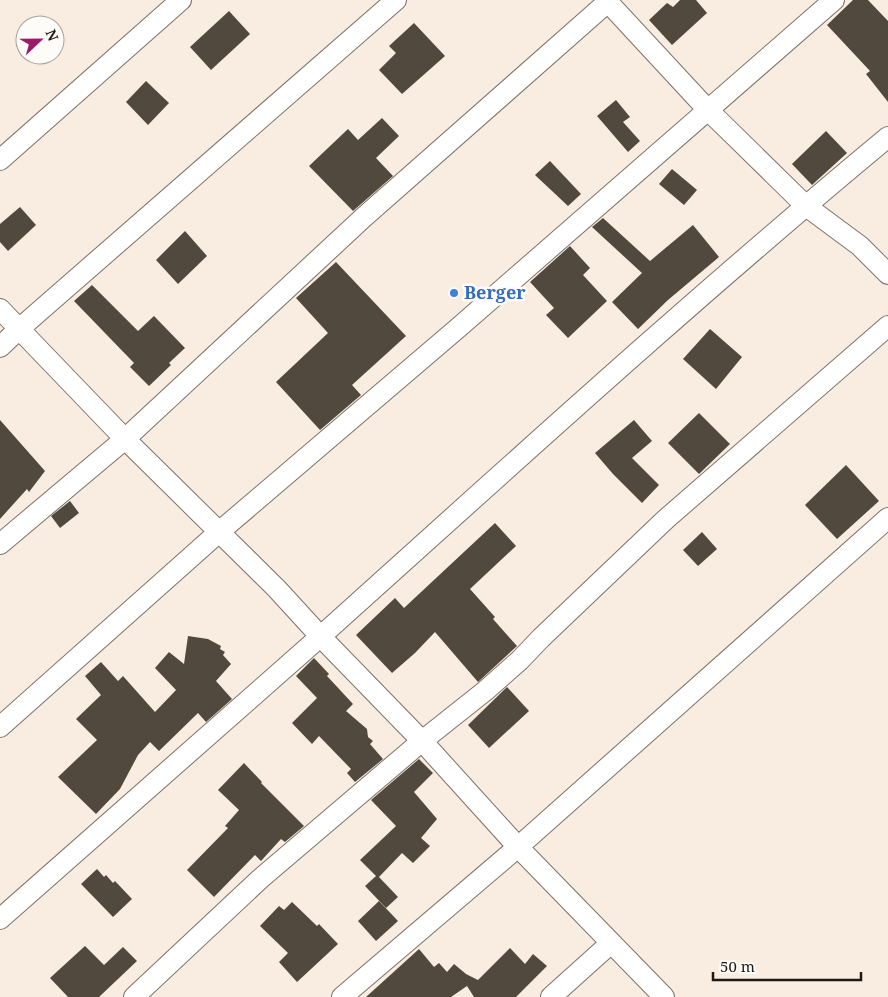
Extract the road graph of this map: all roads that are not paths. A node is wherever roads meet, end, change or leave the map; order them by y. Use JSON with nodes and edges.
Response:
{"nodes":[{"id":1,"x":181,"y":0,"type":"edge"},
{"id":2,"x":396,"y":0,"type":"edge"},
{"id":3,"x":834,"y":0,"type":"edge"},
{"id":4,"x":608,"y":1,"type":"edge"},
{"id":5,"x":708,"y":110,"type":"junction"},
{"id":6,"x":888,"y":137,"type":"edge"},
{"id":7,"x":0,"y":160,"type":"edge"},
{"id":8,"x":806,"y":206,"type":"junction"},
{"id":9,"x":888,"y":274,"type":"edge"},
{"id":10,"x":0,"y":309,"type":"edge"},
{"id":11,"x":888,"y":326,"type":"edge"},
{"id":12,"x":19,"y":329,"type":"junction"},
{"id":13,"x":0,"y":347,"type":"edge"},
{"id":14,"x":125,"y":439,"type":"junction"},
{"id":15,"x":888,"y":518,"type":"edge"},
{"id":16,"x":219,"y":532,"type":"junction"},
{"id":17,"x":0,"y":544,"type":"edge"},
{"id":18,"x":320,"y":636,"type":"junction"},
{"id":19,"x":0,"y":727,"type":"edge"},
{"id":20,"x":422,"y":741,"type":"junction"},
{"id":21,"x":518,"y":847,"type":"junction"},
{"id":22,"x":0,"y":919,"type":"edge"},
{"id":23,"x":611,"y":943,"type":"junction"},
{"id":24,"x":134,"y":997,"type":"edge"},
{"id":25,"x":342,"y":997,"type":"edge"},
{"id":26,"x":551,"y":997,"type":"edge"},
{"id":27,"x":664,"y":997,"type":"edge"}],
"edges":[{"from":1,"to":7,"type":"street"},
{"from":2,"to":12,"type":"street"},
{"from":3,"to":5,"type":"street"},
{"from":4,"to":5,"type":"street"},
{"from":4,"to":14,"type":"street"},
{"from":5,"to":8,"type":"street"},
{"from":5,"to":16,"type":"street"},
{"from":6,"to":8,"type":"street"},
{"from":8,"to":9,"type":"street"},
{"from":8,"to":18,"type":"street"},
{"from":10,"to":12,"type":"street"},
{"from":11,"to":20,"type":"street"},
{"from":12,"to":13,"type":"street"},
{"from":12,"to":14,"type":"street"},
{"from":14,"to":16,"type":"street"},
{"from":14,"to":17,"type":"street"},
{"from":15,"to":21,"type":"street"},
{"from":16,"to":18,"type":"street"},
{"from":16,"to":19,"type":"street"},
{"from":18,"to":20,"type":"street"},
{"from":18,"to":22,"type":"street"},
{"from":20,"to":21,"type":"street"},
{"from":20,"to":24,"type":"street"},
{"from":21,"to":23,"type":"street"},
{"from":21,"to":25,"type":"street"},
{"from":23,"to":26,"type":"street"},
{"from":23,"to":27,"type":"street"}]}
